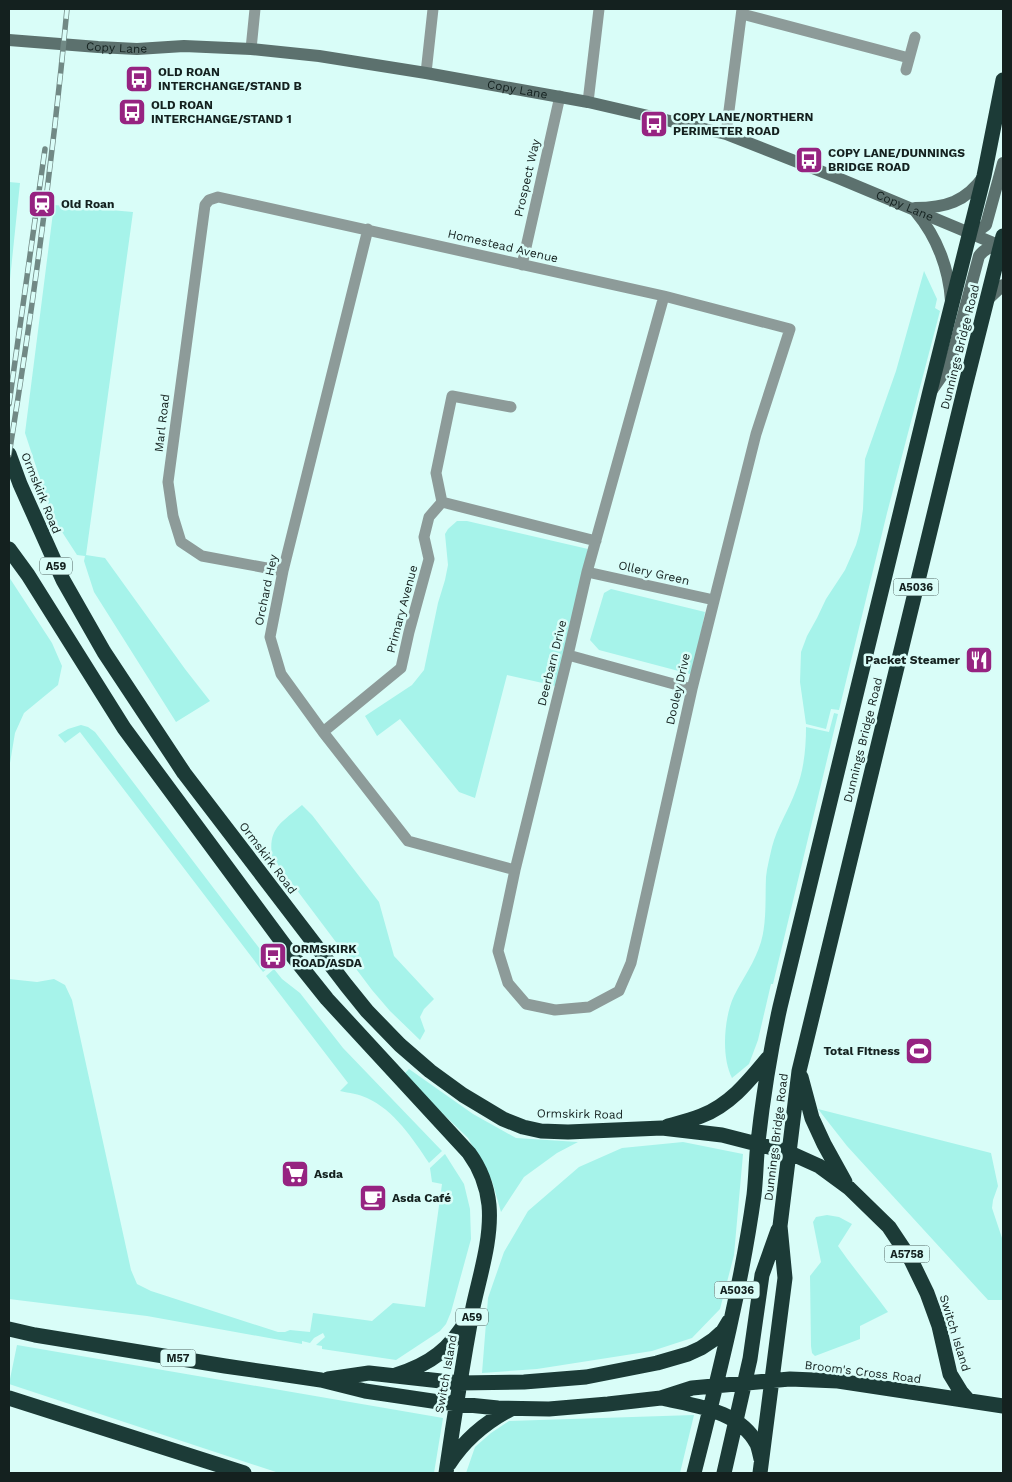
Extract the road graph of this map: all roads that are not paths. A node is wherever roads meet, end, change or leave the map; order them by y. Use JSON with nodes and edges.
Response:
{"nodes":[{"id":1,"x":255,"y":9,"type":"edge"},
{"id":2,"x":433,"y":9,"type":"edge"},
{"id":3,"x":599,"y":9,"type":"edge"},
{"id":4,"x":742,"y":11,"type":"edge"},
{"id":5,"x":915,"y":37,"type":"dead end"},
{"id":6,"x":9,"y":40,"type":"edge"},
{"id":7,"x":251,"y":49,"type":"junction"},
{"id":8,"x":909,"y":58,"type":"junction"},
{"id":9,"x":906,"y":70,"type":"dead end"},
{"id":10,"x":426,"y":73,"type":"junction"},
{"id":11,"x":1003,"y":80,"type":"edge"},
{"id":12,"x":560,"y":96,"type":"junction"},
{"id":13,"x":588,"y":102,"type":"junction"},
{"id":14,"x":726,"y":134,"type":"junction"},
{"id":15,"x":1003,"y":163,"type":"edge"},
{"id":16,"x":984,"y":176,"type":"junction"},
{"id":17,"x":209,"y":200,"type":"joint"},
{"id":18,"x":913,"y":209,"type":"junction"},
{"id":19,"x":368,"y":230,"type":"junction"},
{"id":20,"x":969,"y":233,"type":"junction"},
{"id":21,"x":1002,"y":243,"type":"edge"},
{"id":22,"x":522,"y":265,"type":"junction"},
{"id":23,"x":1003,"y":285,"type":"edge"},
{"id":24,"x":664,"y":296,"type":"junction"},
{"id":25,"x":987,"y":300,"type":"junction"},
{"id":26,"x":951,"y":306,"type":"junction"},
{"id":27,"x":790,"y":329,"type":"joint"},
{"id":28,"x":929,"y":394,"type":"junction"},
{"id":29,"x":511,"y":408,"type":"dead end"},
{"id":30,"x":9,"y":454,"type":"edge"},
{"id":31,"x":442,"y":502,"type":"junction"},
{"id":32,"x":596,"y":541,"type":"junction"},
{"id":33,"x":9,"y":549,"type":"edge"},
{"id":34,"x":283,"y":570,"type":"junction"},
{"id":35,"x":587,"y":572,"type":"junction"},
{"id":36,"x":714,"y":600,"type":"junction"},
{"id":37,"x":568,"y":655,"type":"junction"},
{"id":38,"x":692,"y":689,"type":"junction"},
{"id":39,"x":323,"y":732,"type":"junction"},
{"id":40,"x":515,"y":870,"type":"junction"},
{"id":41,"x":555,"y":1010,"type":"joint"},
{"id":42,"x":769,"y":1057,"type":"junction"},
{"id":43,"x":799,"y":1071,"type":"junction"},
{"id":44,"x":662,"y":1128,"type":"junction"},
{"id":45,"x":757,"y":1144,"type":"junction"},
{"id":46,"x":788,"y":1152,"type":"junction"},
{"id":47,"x":849,"y":1188,"type":"junction"},
{"id":48,"x":780,"y":1226,"type":"junction"},
{"id":49,"x":473,"y":1308,"type":"junction"},
{"id":50,"x":732,"y":1316,"type":"junction"},
{"id":51,"x":9,"y":1329,"type":"edge"},
{"id":52,"x":392,"y":1376,"type":"junction"},
{"id":53,"x":321,"y":1380,"type":"junction"},
{"id":54,"x":772,"y":1380,"type":"junction"},
{"id":55,"x":746,"y":1382,"type":"junction"},
{"id":56,"x":459,"y":1383,"type":"junction"},
{"id":57,"x":716,"y":1386,"type":"junction"},
{"id":58,"x":9,"y":1398,"type":"edge"},
{"id":59,"x":660,"y":1398,"type":"junction"},
{"id":60,"x":968,"y":1400,"type":"junction"},
{"id":61,"x":457,"y":1404,"type":"junction"},
{"id":62,"x":1003,"y":1406,"type":"edge"},
{"id":63,"x":513,"y":1408,"type":"junction"},
{"id":64,"x":710,"y":1409,"type":"junction"},
{"id":65,"x":736,"y":1422,"type":"junction"},
{"id":66,"x":761,"y":1467,"type":"edge"},
{"id":67,"x":447,"y":1471,"type":"edge"},
{"id":68,"x":244,"y":1473,"type":"edge"},
{"id":69,"x":694,"y":1473,"type":"edge"},
{"id":70,"x":724,"y":1473,"type":"edge"}],
"edges":[{"from":1,"to":7,"type":"street"},
{"from":2,"to":10,"type":"street"},
{"from":3,"to":13,"type":"street"},
{"from":4,"to":8,"type":"street"},
{"from":4,"to":14,"type":"street"},
{"from":5,"to":8,"type":"street"},
{"from":6,"to":7,"type":"main road","name":"Copy Lane"},
{"from":7,"to":10,"type":"main road","name":"Copy Lane"},
{"from":8,"to":9,"type":"street"},
{"from":10,"to":12,"type":"main road","name":"Copy Lane"},
{"from":11,"to":16,"type":"highway","name":"Dunnings Bridge Road","number":"A5036"},
{"from":12,"to":13,"type":"main road","name":"Copy Lane"},
{"from":12,"to":22,"type":"street","name":"Prospect Way"},
{"from":13,"to":14,"type":"main road","name":"Copy Lane"},
{"from":14,"to":18,"type":"main road","name":"Copy Lane"},
{"from":15,"to":20,"type":"main road"},
{"from":16,"to":18,"type":"main road"},
{"from":16,"to":20,"type":"highway","name":"Dunnings Bridge Road","number":"A5036"},
{"from":17,"to":19,"type":"street","name":"Homestead Avenue"},
{"from":17,"to":34,"type":"street","name":"Marl Road"},
{"from":18,"to":20,"type":"main road","name":"Copy Lane"},
{"from":18,"to":26,"type":"main road"},
{"from":19,"to":22,"type":"street","name":"Homestead Avenue"},
{"from":19,"to":34,"type":"street","name":"Orchard Hey"},
{"from":20,"to":21,"type":"main road","name":"Copy Lane"},
{"from":20,"to":26,"type":"highway","name":"Dunnings Bridge Road","number":"A5036"},
{"from":21,"to":25,"type":"highway","name":"Dunnings Bridge Road","number":"A5036"},
{"from":21,"to":28,"type":"main road"},
{"from":22,"to":24,"type":"street","name":"Homestead Avenue"},
{"from":23,"to":25,"type":"main road"},
{"from":24,"to":27,"type":"street","name":"Homestead Avenue"},
{"from":24,"to":32,"type":"street","name":"Deerbarn Drive"},
{"from":25,"to":43,"type":"highway","name":"Dunnings Bridge Road","number":"A5036"},
{"from":26,"to":28,"type":"highway","name":"Dunnings Bridge Road","number":"A5036"},
{"from":27,"to":36,"type":"street","name":"Dooley Drive"},
{"from":28,"to":42,"type":"highway","name":"Dunnings Bridge Road","number":"A5036"},
{"from":29,"to":31,"type":"street"},
{"from":30,"to":44,"type":"highway","name":"Ormskirk Road","number":"A59"},
{"from":31,"to":32,"type":"street"},
{"from":31,"to":39,"type":"street","name":"Primary Avenue"},
{"from":32,"to":35,"type":"street","name":"Deerbarn Drive"},
{"from":33,"to":49,"type":"highway","name":"Switch Island","number":"A59"},
{"from":34,"to":39,"type":"street","name":"Orchard Hey"},
{"from":35,"to":36,"type":"street","name":"Ollery Green"},
{"from":35,"to":37,"type":"street","name":"Deerbarn Drive"},
{"from":36,"to":38,"type":"street","name":"Dooley Drive"},
{"from":37,"to":38,"type":"street"},
{"from":37,"to":40,"type":"street","name":"Deerbarn Drive"},
{"from":38,"to":41,"type":"street","name":"Dooley Drive"},
{"from":39,"to":40,"type":"street","name":"Orchard Hey"},
{"from":40,"to":41,"type":"street","name":"Deerbarn Drive"},
{"from":42,"to":44,"type":"highway"},
{"from":42,"to":45,"type":"highway","number":"A5036"},
{"from":43,"to":46,"type":"highway","name":"Dunnings Bridge Road","number":"A5036"},
{"from":43,"to":47,"type":"highway","number":"A5758"},
{"from":44,"to":45,"type":"highway","number":"A59"},
{"from":45,"to":46,"type":"highway","name":"Switch Island"},
{"from":45,"to":50,"type":"highway","number":"A5036"},
{"from":46,"to":47,"type":"highway","name":"Switch Island","number":"A5758"},
{"from":46,"to":48,"type":"highway","name":"Dunnings Bridge Road","number":"A5036"},
{"from":47,"to":60,"type":"highway","name":"Switch Island","number":"A5758"},
{"from":48,"to":54,"type":"highway","number":"A5036"},
{"from":48,"to":55,"type":"highway"},
{"from":49,"to":52,"type":"highway","number":"M57"},
{"from":49,"to":56,"type":"highway","name":"Switch Island","number":"A59"},
{"from":50,"to":56,"type":"highway"},
{"from":50,"to":57,"type":"highway","number":"A5036"},
{"from":51,"to":53,"type":"highway","number":"M57"},
{"from":52,"to":53,"type":"highway","number":"M57"},
{"from":52,"to":56,"type":"highway","number":"M57"},
{"from":53,"to":61,"type":"highway","number":"M57"},
{"from":54,"to":55,"type":"highway","name":"Broom's Cross Road"},
{"from":54,"to":60,"type":"highway","name":"Broom's Cross Road"},
{"from":54,"to":66,"type":"highway","number":"A5036"},
{"from":55,"to":57,"type":"highway","name":"Broom's Cross Road"},
{"from":55,"to":65,"type":"highway"},
{"from":56,"to":61,"type":"highway","name":"Switch Island","number":"A59"},
{"from":57,"to":59,"type":"highway","name":"Broom's Cross Road"},
{"from":57,"to":64,"type":"highway","number":"A5036"},
{"from":58,"to":68,"type":"highway"},
{"from":59,"to":63,"type":"highway"},
{"from":59,"to":64,"type":"highway"},
{"from":60,"to":62,"type":"highway","name":"Broom's Cross Road"},
{"from":61,"to":63,"type":"highway"},
{"from":61,"to":67,"type":"highway","name":"Switch Island","number":"A59"},
{"from":63,"to":67,"type":"highway"},
{"from":64,"to":65,"type":"highway"},
{"from":64,"to":69,"type":"highway","number":"A5036"},
{"from":65,"to":66,"type":"highway"},
{"from":65,"to":70,"type":"highway"}]}
